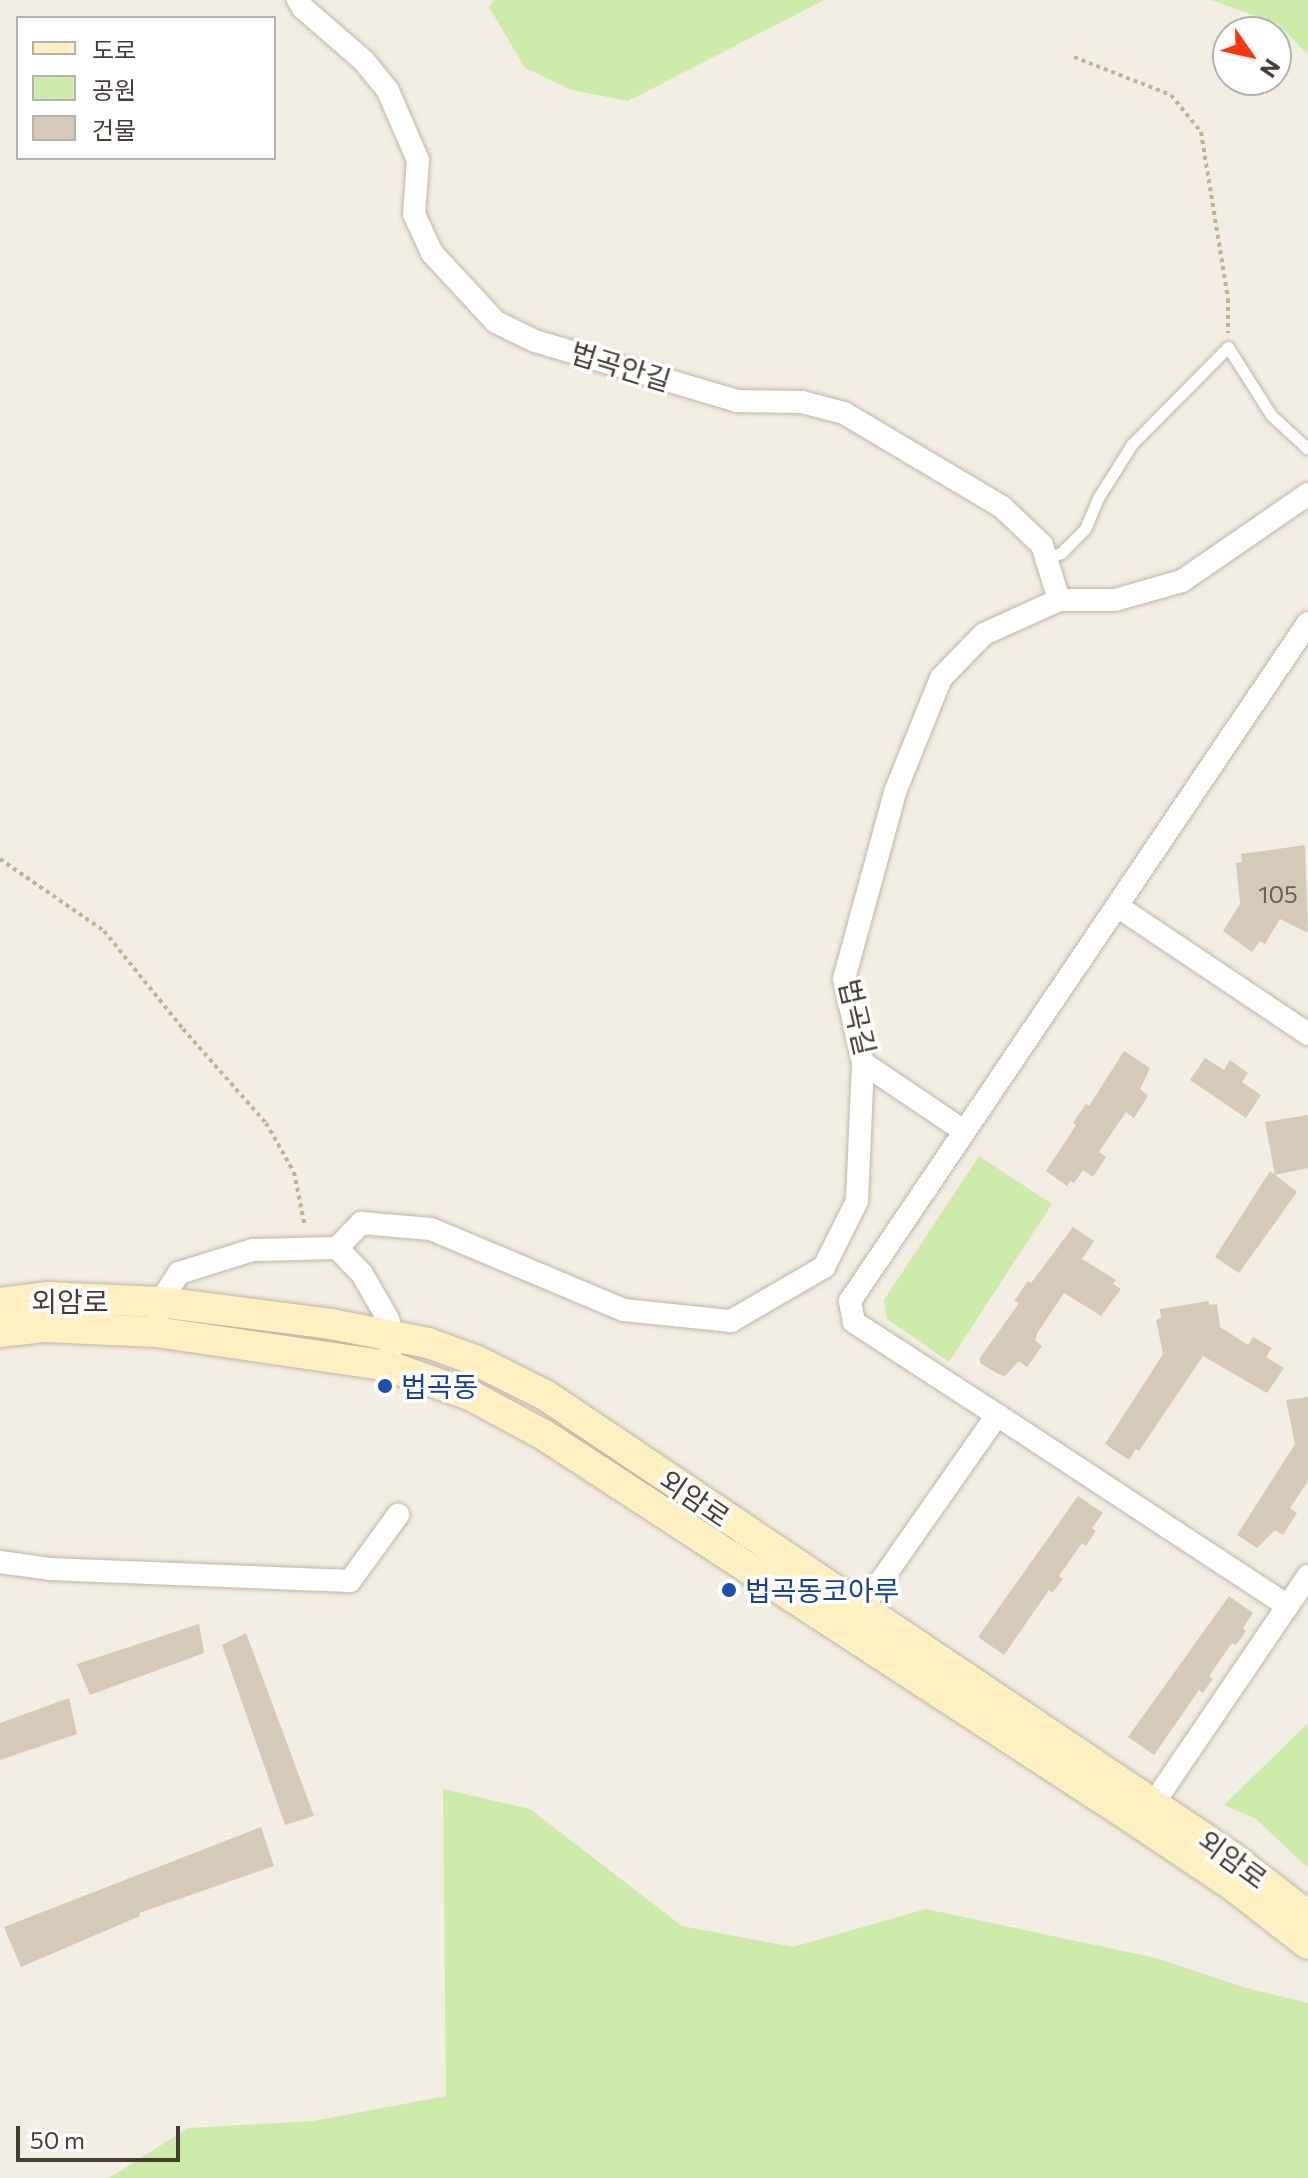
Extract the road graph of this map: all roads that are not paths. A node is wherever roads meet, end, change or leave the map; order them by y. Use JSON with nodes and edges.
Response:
{"nodes":[{"id":1,"x":298,"y":0,"type":"edge"},
{"id":2,"x":1308,"y":449,"type":"edge"},
{"id":3,"x":1308,"y":494,"type":"edge"},
{"id":4,"x":1046,"y":558,"type":"junction"},
{"id":5,"x":1059,"y":600,"type":"junction"},
{"id":6,"x":1308,"y":623,"type":"edge"},
{"id":7,"x":1117,"y":906,"type":"junction"},
{"id":8,"x":1308,"y":1034,"type":"edge"},
{"id":9,"x":863,"y":1063,"type":"junction"},
{"id":10,"x":964,"y":1131,"type":"junction"},
{"id":11,"x":337,"y":1248,"type":"junction"},
{"id":12,"x":0,"y":1303,"type":"edge"},
{"id":13,"x":158,"y":1317,"type":"junction"},
{"id":14,"x":0,"y":1332,"type":"edge"},
{"id":15,"x":393,"y":1337,"type":"junction"},
{"id":16,"x":388,"y":1366,"type":"junction"},
{"id":17,"x":997,"y":1415,"type":"junction"},
{"id":18,"x":398,"y":1515,"type":"dead end"},
{"id":19,"x":0,"y":1562,"type":"edge"},
{"id":20,"x":1308,"y":1576,"type":"edge"},
{"id":21,"x":1288,"y":1606,"type":"junction"},
{"id":22,"x":854,"y":1621,"type":"junction"},
{"id":23,"x":1153,"y":1804,"type":"junction"},
{"id":24,"x":1308,"y":1916,"type":"edge"},
{"id":25,"x":1308,"y":1944,"type":"edge"}],
"edges":[{"from":1,"to":4,"type":"street","name":"법곡안길"},
{"from":2,"to":4,"type":"lane"},
{"from":3,"to":5,"type":"street","name":"법곡길"},
{"from":4,"to":5,"type":"street","name":"법곡안길"},
{"from":5,"to":9,"type":"street","name":"법곡길"},
{"from":6,"to":7,"type":"street"},
{"from":7,"to":8,"type":"street"},
{"from":7,"to":10,"type":"street"},
{"from":9,"to":10,"type":"street","name":"법곡길"},
{"from":9,"to":11,"type":"street"},
{"from":10,"to":17,"type":"street"},
{"from":11,"to":13,"type":"street"},
{"from":11,"to":15,"type":"street"},
{"from":12,"to":13,"type":"main road","name":"외암로"},
{"from":13,"to":14,"type":"main road","name":"외암로"},
{"from":13,"to":15,"type":"main road","name":"외암로"},
{"from":13,"to":16,"type":"main road","name":"외암로"},
{"from":15,"to":16,"type":"street"},
{"from":15,"to":22,"type":"main road","name":"외암로"},
{"from":16,"to":22,"type":"main road","name":"외암로"},
{"from":17,"to":21,"type":"street"},
{"from":17,"to":22,"type":"street"},
{"from":18,"to":19,"type":"street"},
{"from":20,"to":21,"type":"street"},
{"from":21,"to":23,"type":"street"},
{"from":22,"to":23,"type":"main road","name":"외암로"},
{"from":22,"to":25,"type":"main road","name":"외암로"},
{"from":23,"to":24,"type":"main road","name":"외암로"}]}
